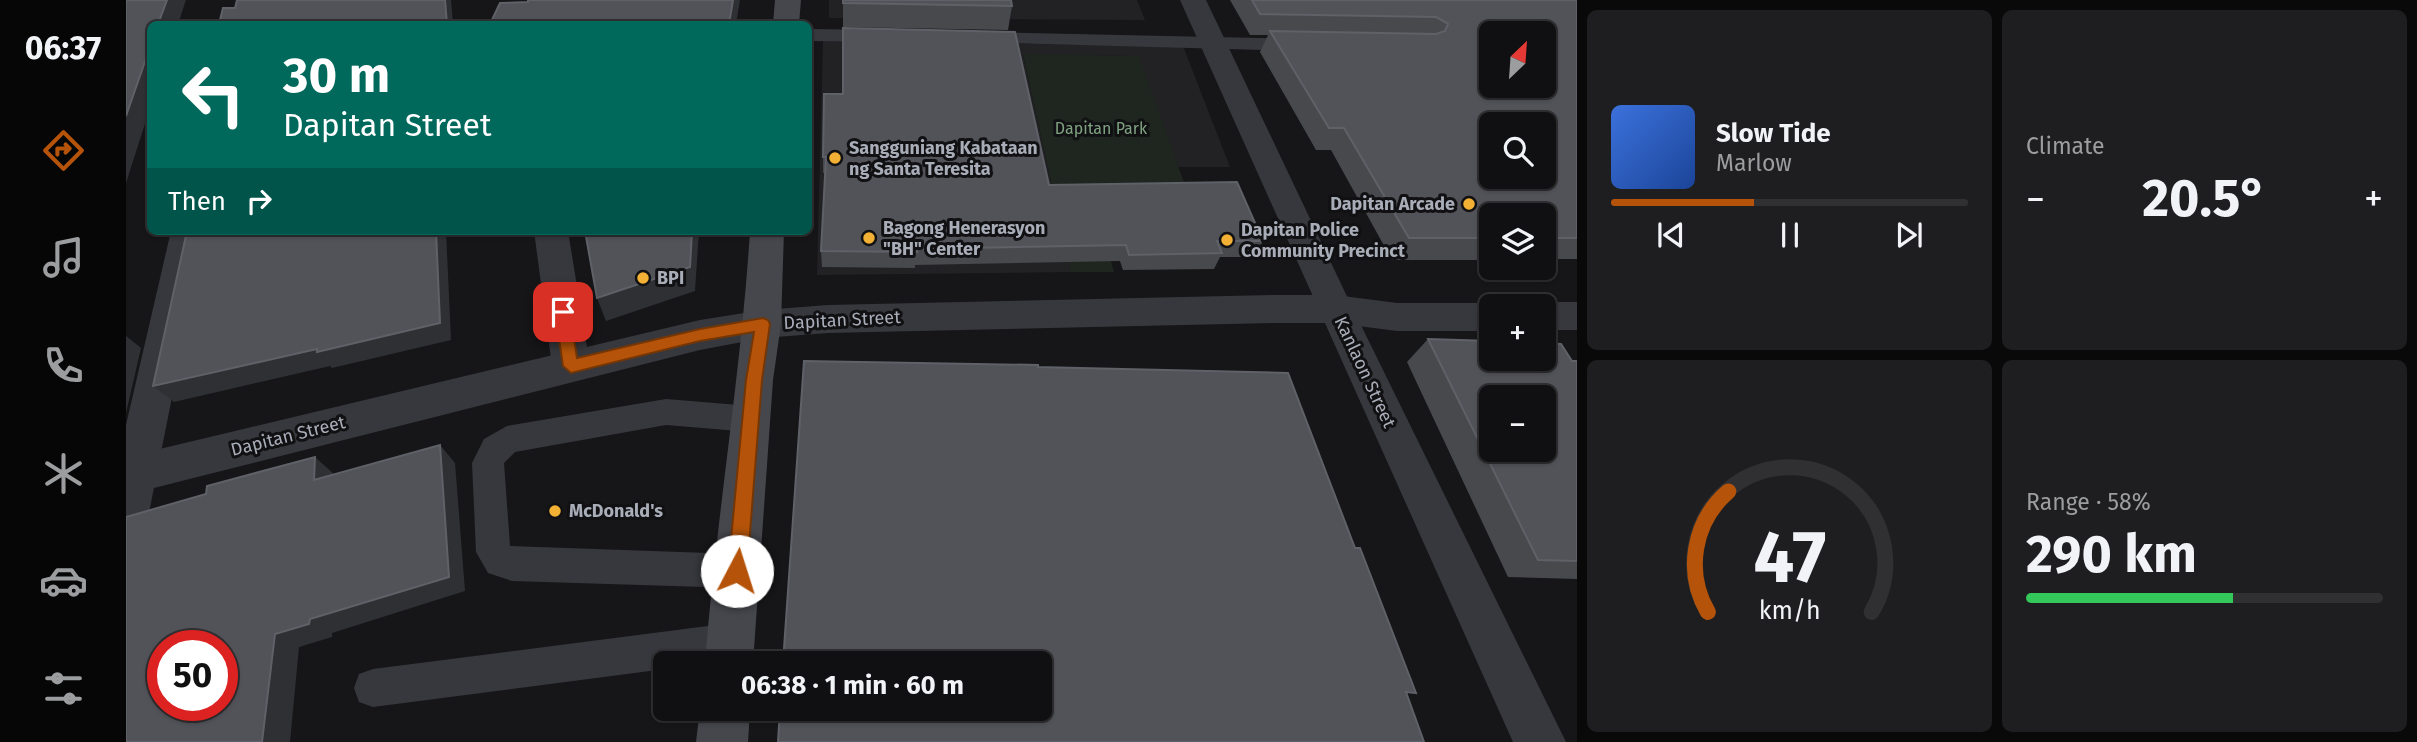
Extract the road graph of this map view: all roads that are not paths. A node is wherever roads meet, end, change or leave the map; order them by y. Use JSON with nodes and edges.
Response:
{"nodes":[{"id":1,"x":788,"y":0,"type":"edge"},
{"id":2,"x":1193,"y":0,"type":"edge"},
{"id":3,"x":786,"y":21,"type":"edge"},
{"id":4,"x":812,"y":35,"type":"edge"},
{"id":5,"x":906,"y":37,"type":"edge"},
{"id":6,"x":962,"y":38,"type":"edge"},
{"id":7,"x":1212,"y":42,"type":"junction"},
{"id":8,"x":1318,"y":46,"type":"edge"},
{"id":9,"x":187,"y":235,"type":"edge"},
{"id":10,"x":552,"y":235,"type":"edge"},
{"id":11,"x":767,"y":235,"type":"edge"},
{"id":12,"x":1335,"y":309,"type":"junction"},
{"id":13,"x":1556,"y":316,"type":"edge"},
{"id":14,"x":1577,"y":316,"type":"edge"},
{"id":15,"x":1479,"y":317,"type":"edge"},
{"id":16,"x":763,"y":324,"type":"junction"},
{"id":17,"x":571,"y":366,"type":"junction"},
{"id":18,"x":751,"y":419,"type":"junction"},
{"id":19,"x":132,"y":475,"type":"edge"},
{"id":20,"x":126,"y":518,"type":"edge"},
{"id":21,"x":737,"y":571,"type":"junction"},
{"id":22,"x":730,"y":651,"type":"edge"},
{"id":23,"x":653,"y":661,"type":"edge"},
{"id":24,"x":373,"y":688,"type":"dead end"},
{"id":25,"x":724,"y":721,"type":"edge"},
{"id":26,"x":722,"y":742,"type":"edge"},
{"id":27,"x":1540,"y":742,"type":"edge"}],
"edges":[{"from":1,"to":3,"type":"main road"},
{"from":2,"to":7,"type":"street","name":"Kanlaon Street"},
{"from":4,"to":5,"type":"lane"},
{"from":6,"to":7,"type":"lane"},
{"from":7,"to":8,"type":"lane"},
{"from":7,"to":12,"type":"street","name":"Kanlaon Street"},
{"from":9,"to":19,"type":"street"},
{"from":10,"to":17,"type":"street"},
{"from":11,"to":16,"type":"main road"},
{"from":12,"to":15,"type":"street","name":"Dapitan Street"},
{"from":12,"to":16,"type":"street","name":"Dapitan Street"},
{"from":12,"to":27,"type":"street","name":"Kanlaon Street"},
{"from":13,"to":14,"type":"street"},
{"from":16,"to":17,"type":"street","name":"Dapitan Street"},
{"from":16,"to":18,"type":"main road"},
{"from":17,"to":19,"type":"street","name":"Dapitan Street"},
{"from":18,"to":21,"type":"main road"},
{"from":18,"to":21,"type":"lane"},
{"from":19,"to":20,"type":"street"},
{"from":21,"to":22,"type":"main road"},
{"from":23,"to":24,"type":"lane"},
{"from":25,"to":26,"type":"main road"}]}
